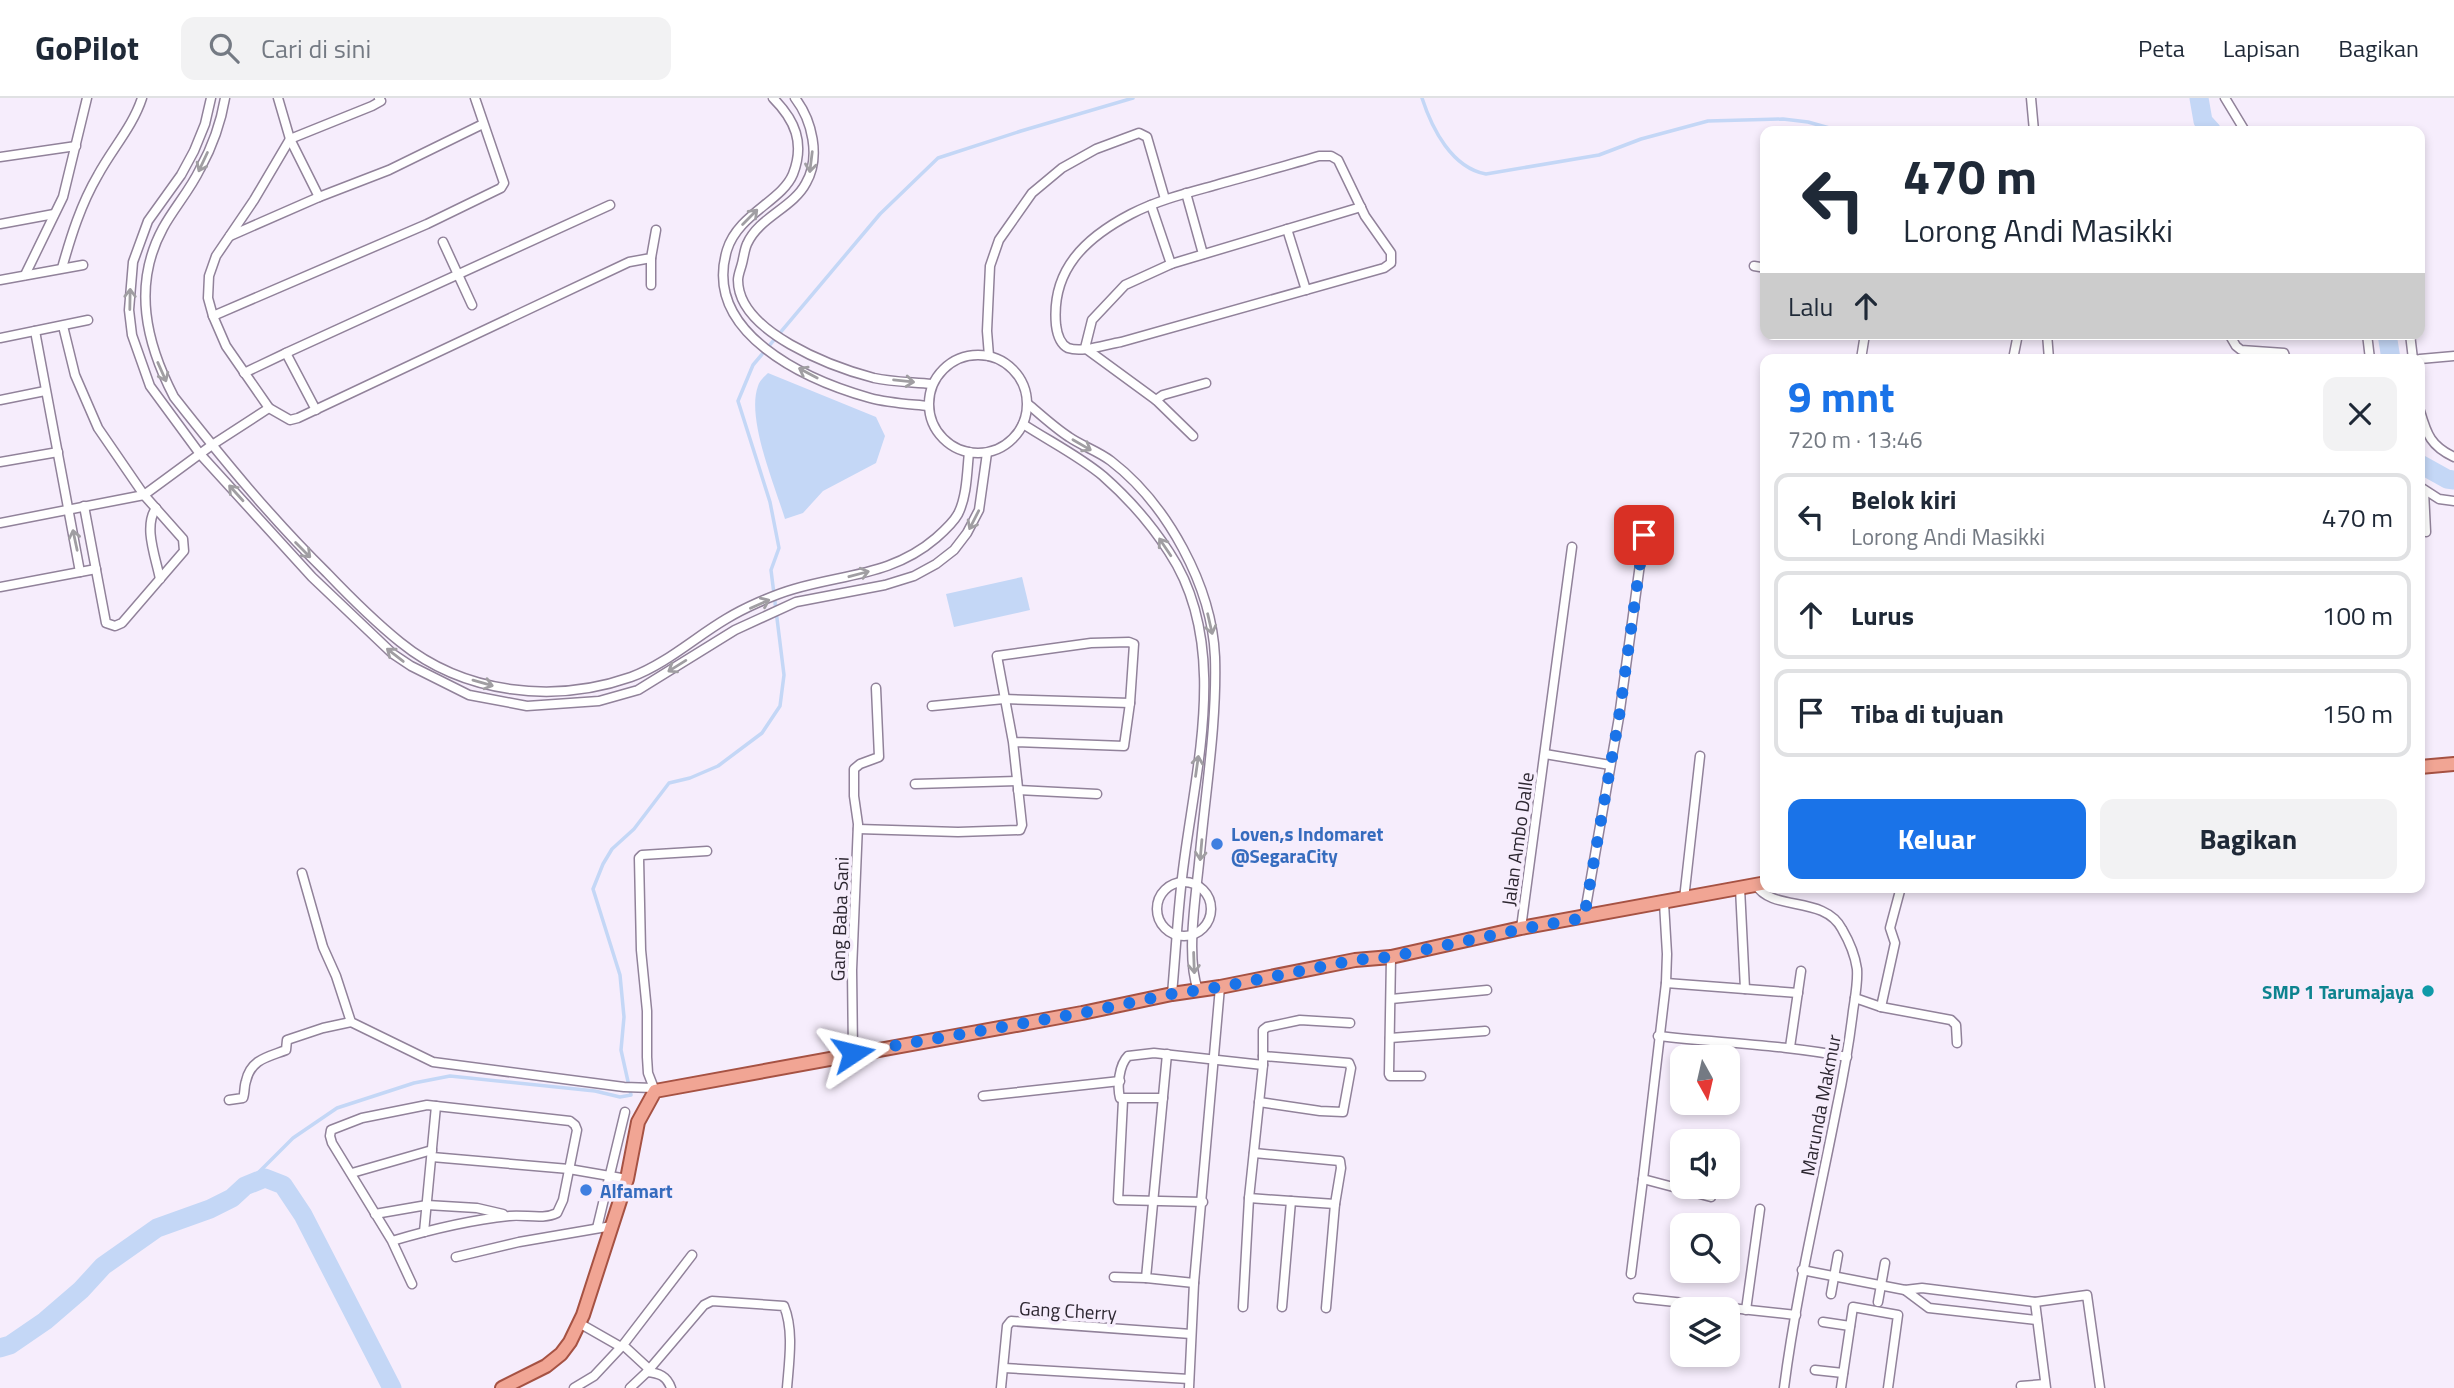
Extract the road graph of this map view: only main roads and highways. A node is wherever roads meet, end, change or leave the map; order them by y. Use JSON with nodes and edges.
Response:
{"nodes":[{"id":1,"x":2454,"y":764,"type":"edge"},
{"id":2,"x":2425,"y":767,"type":"edge"},
{"id":3,"x":1760,"y":884,"type":"edge"},
{"id":4,"x":502,"y":1388,"type":"edge"}],
"edges":[{"from":1,"to":2,"type":"main road"},
{"from":3,"to":4,"type":"main road"}]}
